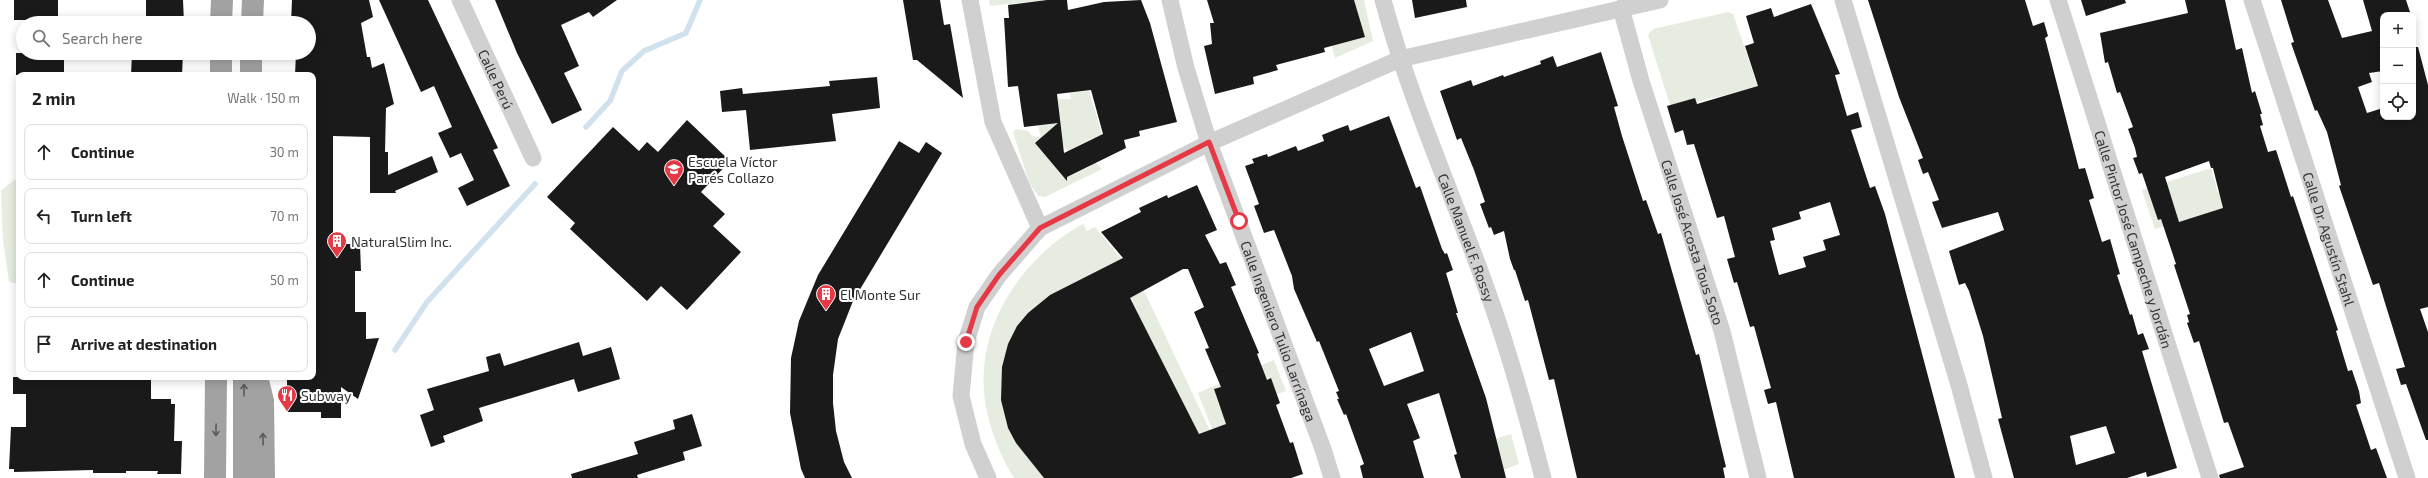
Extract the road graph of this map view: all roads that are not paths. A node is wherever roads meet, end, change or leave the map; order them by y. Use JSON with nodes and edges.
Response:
{"nodes":[{"id":1,"x":222,"y":0,"type":"edge"},
{"id":2,"x":253,"y":0,"type":"edge"},
{"id":3,"x":460,"y":0,"type":"edge"},
{"id":4,"x":970,"y":0,"type":"edge"},
{"id":5,"x":1170,"y":0,"type":"edge"},
{"id":6,"x":1383,"y":0,"type":"edge"},
{"id":7,"x":1660,"y":0,"type":"edge"},
{"id":8,"x":1843,"y":0,"type":"edge"},
{"id":9,"x":2058,"y":0,"type":"edge"},
{"id":10,"x":2252,"y":0,"type":"edge"},
{"id":11,"x":1614,"y":6,"type":"edge"},
{"id":12,"x":221,"y":16,"type":"edge"},
{"id":13,"x":252,"y":16,"type":"edge"},
{"id":14,"x":1400,"y":59,"type":"junction"},
{"id":15,"x":221,"y":60,"type":"edge"},
{"id":16,"x":251,"y":60,"type":"edge"},
{"id":17,"x":221,"y":72,"type":"edge"},
{"id":18,"x":251,"y":72,"type":"edge"},
{"id":19,"x":1209,"y":142,"type":"junction"},
{"id":20,"x":533,"y":158,"type":"dead end"},
{"id":21,"x":1040,"y":228,"type":"junction"},
{"id":22,"x":216,"y":380,"type":"edge"},
{"id":23,"x":244,"y":380,"type":"edge"},
{"id":24,"x":258,"y":380,"type":"edge"},
{"id":25,"x":215,"y":478,"type":"edge"},
{"id":26,"x":244,"y":478,"type":"edge"},
{"id":27,"x":264,"y":478,"type":"edge"},
{"id":28,"x":988,"y":478,"type":"edge"},
{"id":29,"x":1332,"y":478,"type":"edge"},
{"id":30,"x":1543,"y":478,"type":"edge"},
{"id":31,"x":1758,"y":478,"type":"edge"},
{"id":32,"x":1984,"y":478,"type":"edge"},
{"id":33,"x":2210,"y":478,"type":"edge"},
{"id":34,"x":2407,"y":478,"type":"edge"}],
"edges":[{"from":1,"to":12,"type":"highway"},
{"from":2,"to":13,"type":"highway"},
{"from":3,"to":20,"type":"street","name":"Calle Perú"},
{"from":4,"to":21,"type":"street"},
{"from":5,"to":19,"type":"street","name":"Calle Ingeniero Tulio Larrínaga"},
{"from":6,"to":14,"type":"street","name":"Calle Manuel F. Rossy"},
{"from":7,"to":11,"type":"street"},
{"from":8,"to":32,"type":"street"},
{"from":9,"to":33,"type":"street","name":"Calle Pintor José Campeche y Jordán"},
{"from":10,"to":34,"type":"street","name":"Calle Dr. Agustín Stahl"},
{"from":11,"to":14,"type":"street"},
{"from":11,"to":31,"type":"street","name":"Calle José Acosta Tous Soto"},
{"from":14,"to":19,"type":"street"},
{"from":14,"to":30,"type":"street","name":"Calle Manuel F. Rossy"},
{"from":15,"to":17,"type":"highway"},
{"from":16,"to":18,"type":"highway"},
{"from":19,"to":21,"type":"street"},
{"from":19,"to":29,"type":"street","name":"Calle Ingeniero Tulio Larrínaga"},
{"from":21,"to":28,"type":"street"},
{"from":22,"to":25,"type":"highway","one_way":true},
{"from":26,"to":23,"type":"highway","one_way":true},
{"from":27,"to":24,"type":"highway","one_way":true}]}
